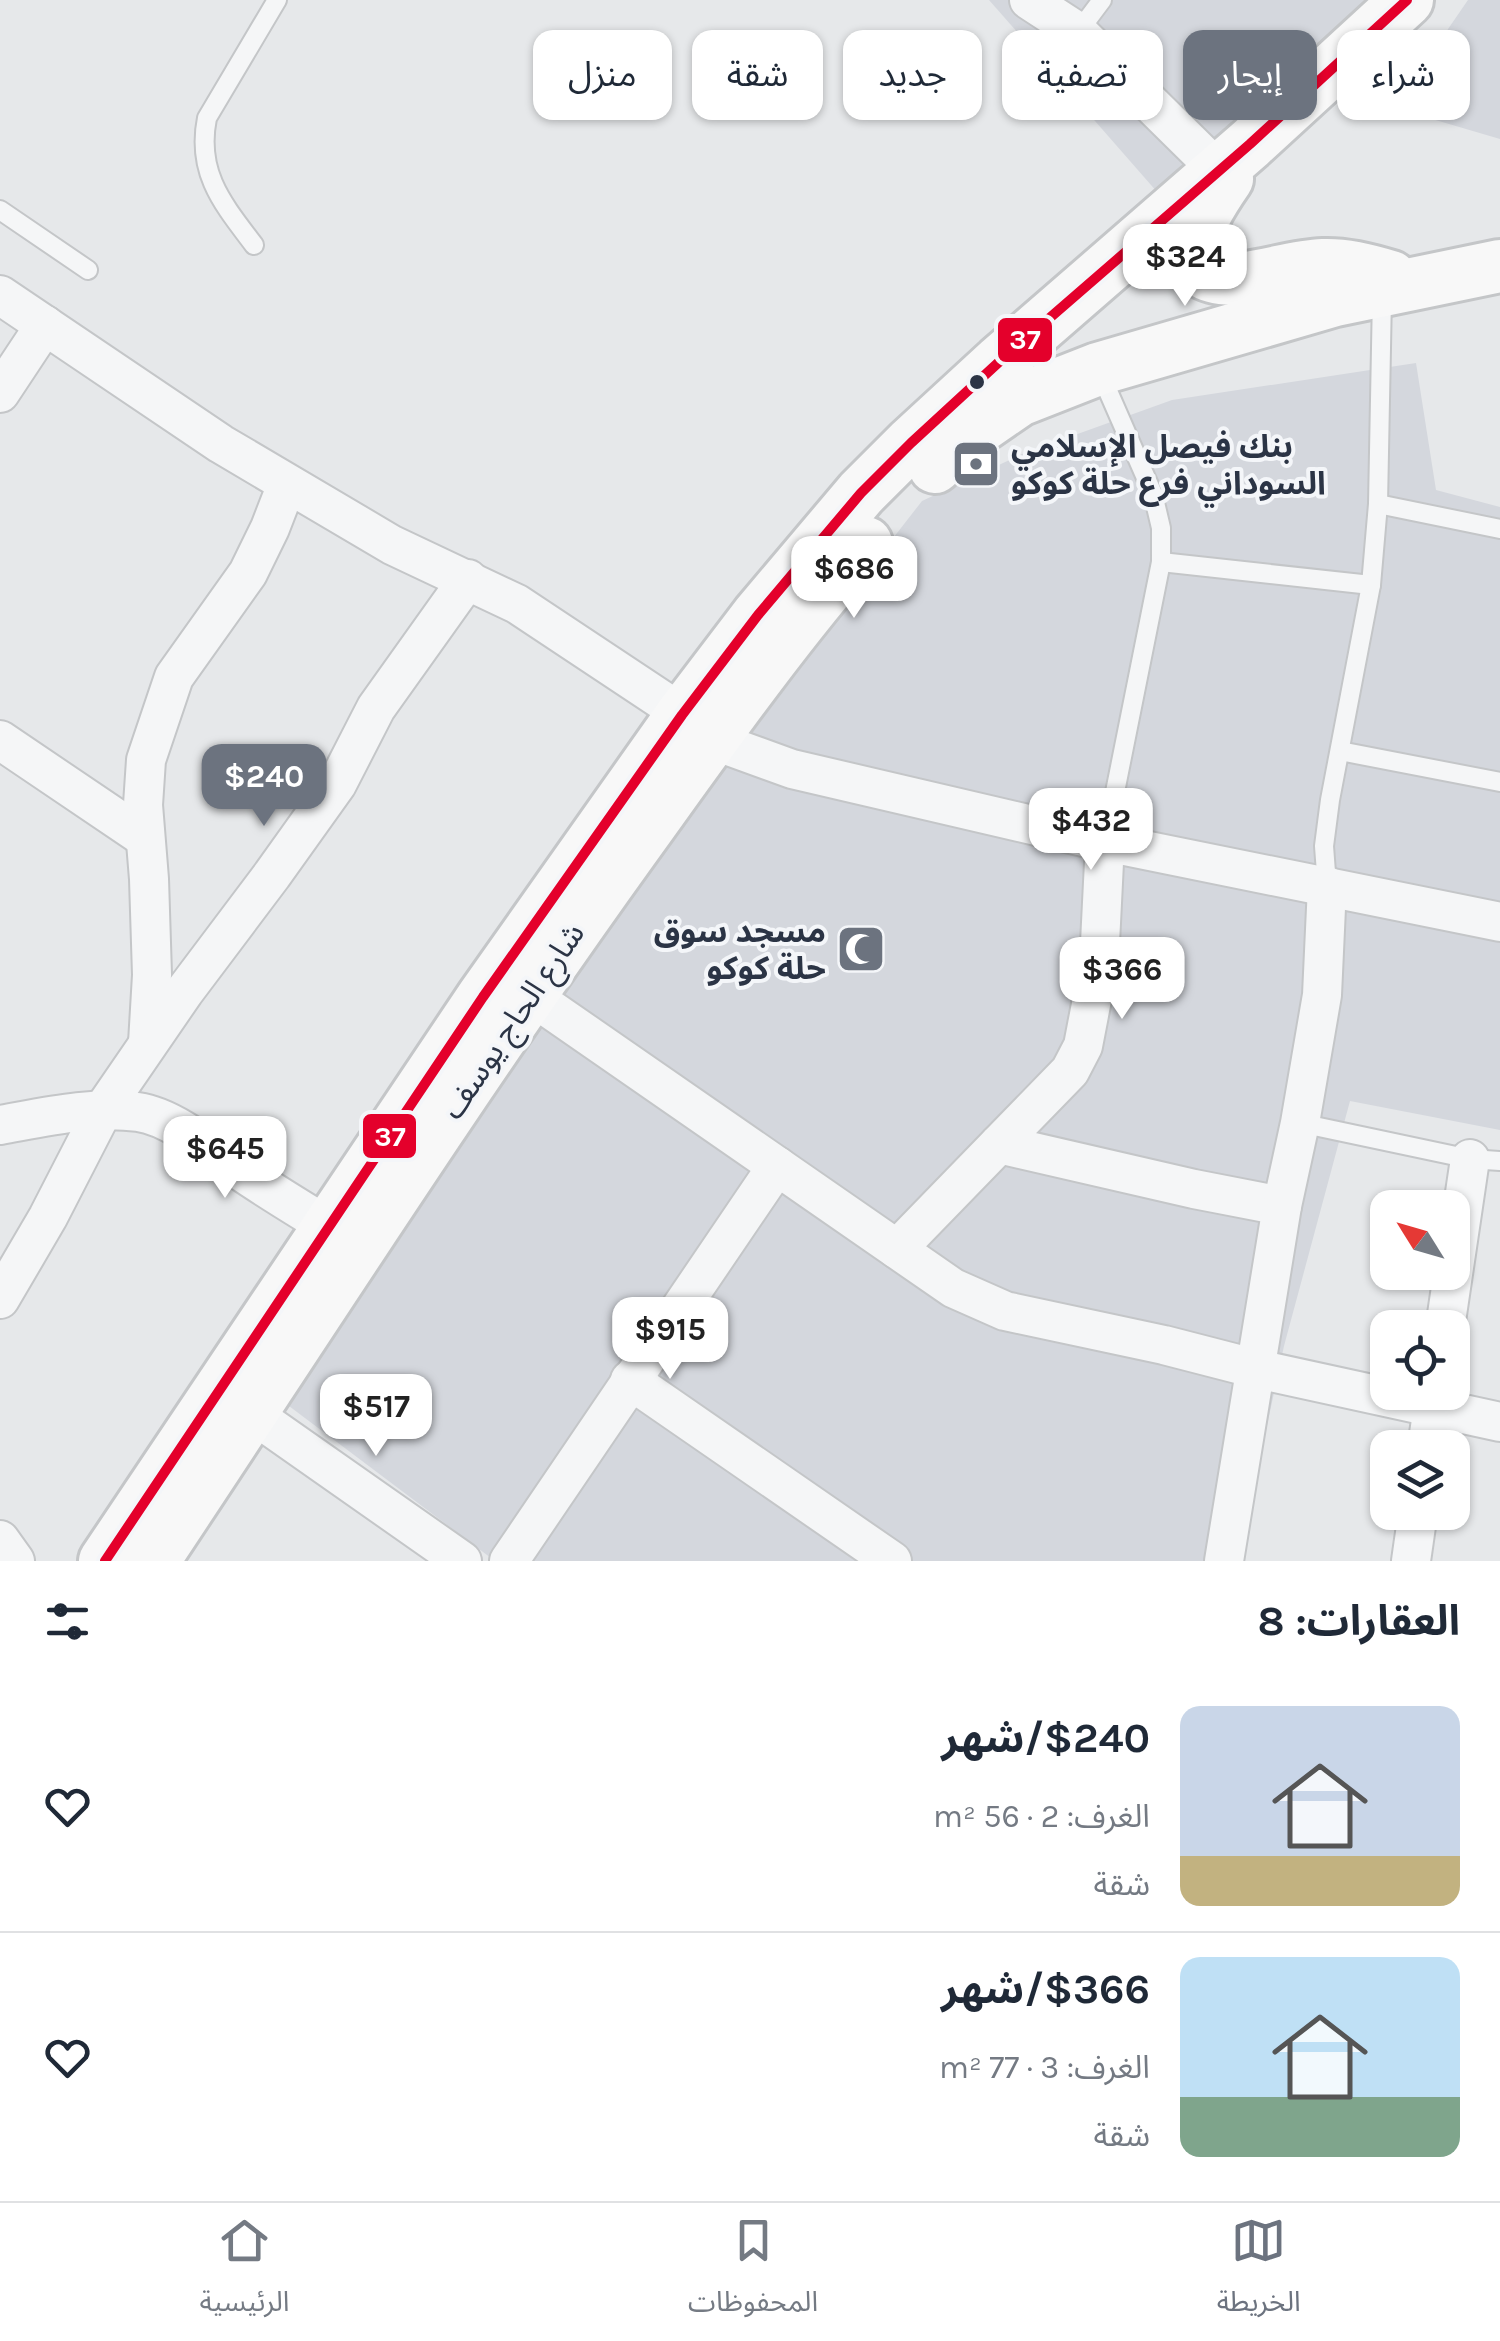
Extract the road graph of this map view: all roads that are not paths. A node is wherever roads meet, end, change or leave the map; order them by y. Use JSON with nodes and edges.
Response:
{"nodes":[{"id":1,"x":277,"y":0,"type":"edge"},
{"id":2,"x":1029,"y":0,"type":"edge"},
{"id":3,"x":1102,"y":0,"type":"edge"},
{"id":4,"x":1407,"y":0,"type":"edge"},
{"id":5,"x":1075,"y":30,"type":"edge"},
{"id":6,"x":1080,"y":30,"type":"edge"},
{"id":7,"x":1163,"y":101,"type":"edge"},
{"id":8,"x":1234,"y":158,"type":"junction"},
{"id":9,"x":0,"y":210,"type":"edge"},
{"id":10,"x":254,"y":245,"type":"dead end"},
{"id":11,"x":1500,"y":266,"type":"edge"},
{"id":12,"x":88,"y":270,"type":"dead end"},
{"id":13,"x":1397,"y":287,"type":"junction"},
{"id":14,"x":0,"y":295,"type":"edge"},
{"id":15,"x":45,"y":325,"type":"junction"},
{"id":16,"x":1098,"y":369,"type":"junction"},
{"id":17,"x":0,"y":393,"type":"edge"},
{"id":18,"x":287,"y":484,"type":"junction"},
{"id":19,"x":1378,"y":504,"type":"junction"},
{"id":20,"x":1500,"y":529,"type":"edge"},
{"id":21,"x":1160,"y":562,"type":"junction"},
{"id":22,"x":468,"y":579,"type":"junction"},
{"id":23,"x":1371,"y":584,"type":"junction"},
{"id":24,"x":698,"y":726,"type":"junction"},
{"id":25,"x":0,"y":740,"type":"edge"},
{"id":26,"x":1340,"y":751,"type":"junction"},
{"id":27,"x":1500,"y":782,"type":"edge"},
{"id":28,"x":145,"y":838,"type":"junction"},
{"id":29,"x":1105,"y":842,"type":"junction"},
{"id":30,"x":1327,"y":886,"type":"junction"},
{"id":31,"x":1500,"y":922,"type":"edge"},
{"id":32,"x":530,"y":994,"type":"junction"},
{"id":33,"x":148,"y":1043,"type":"junction"},
{"id":34,"x":103,"y":1110,"type":"junction"},
{"id":35,"x":1300,"y":1123,"type":"junction"},
{"id":36,"x":0,"y":1125,"type":"edge"},
{"id":37,"x":999,"y":1144,"type":"junction"},
{"id":38,"x":1485,"y":1160,"type":"edge"},
{"id":39,"x":777,"y":1166,"type":"junction"},
{"id":40,"x":1282,"y":1206,"type":"junction"},
{"id":41,"x":345,"y":1237,"type":"junction"},
{"id":42,"x":897,"y":1249,"type":"junction"},
{"id":43,"x":0,"y":1299,"type":"edge"},
{"id":44,"x":1449,"y":1310,"type":"edge"},
{"id":45,"x":1257,"y":1369,"type":"junction"},
{"id":46,"x":630,"y":1380,"type":"junction"},
{"id":47,"x":1370,"y":1389,"type":"edge"},
{"id":48,"x":1464,"y":1410,"type":"edge"},
{"id":49,"x":251,"y":1413,"type":"junction"},
{"id":50,"x":1500,"y":1422,"type":"edge"},
{"id":51,"x":1415,"y":1530,"type":"edge"},
{"id":52,"x":0,"y":1540,"type":"edge"},
{"id":53,"x":15,"y":1561,"type":"edge"},
{"id":54,"x":105,"y":1561,"type":"edge"},
{"id":55,"x":153,"y":1561,"type":"edge"},
{"id":56,"x":462,"y":1561,"type":"edge"},
{"id":57,"x":509,"y":1561,"type":"edge"},
{"id":58,"x":892,"y":1561,"type":"edge"},
{"id":59,"x":1224,"y":1561,"type":"edge"},
{"id":60,"x":1411,"y":1561,"type":"edge"}],
"edges":[{"from":1,"to":10,"type":"lane"},
{"from":2,"to":5,"type":"street"},
{"from":3,"to":6,"type":"lane"},
{"from":4,"to":8,"type":"main road"},
{"from":7,"to":8,"type":"street"},
{"from":8,"to":13,"type":"main road"},
{"from":8,"to":24,"type":"main road"},
{"from":9,"to":12,"type":"lane"},
{"from":11,"to":13,"type":"main road"},
{"from":13,"to":16,"type":"main road"},
{"from":13,"to":19,"type":"lane"},
{"from":14,"to":15,"type":"street"},
{"from":15,"to":17,"type":"street"},
{"from":15,"to":18,"type":"street"},
{"from":16,"to":21,"type":"lane"},
{"from":16,"to":24,"type":"main road"},
{"from":18,"to":22,"type":"street"},
{"from":18,"to":28,"type":"street"},
{"from":19,"to":20,"type":"lane"},
{"from":19,"to":23,"type":"lane"},
{"from":21,"to":23,"type":"lane"},
{"from":21,"to":29,"type":"lane"},
{"from":22,"to":24,"type":"street"},
{"from":22,"to":33,"type":"street"},
{"from":23,"to":26,"type":"lane"},
{"from":24,"to":29,"type":"street"},
{"from":24,"to":32,"type":"main road","name":"شارع الحاج يوسف"},
{"from":24,"to":41,"type":"main road","name":"شارع الحاج يوسف"},
{"from":25,"to":28,"type":"street"},
{"from":26,"to":27,"type":"lane"},
{"from":26,"to":30,"type":"lane"},
{"from":28,"to":33,"type":"street"},
{"from":29,"to":30,"type":"street"},
{"from":29,"to":37,"type":"street"},
{"from":30,"to":31,"type":"street"},
{"from":30,"to":35,"type":"street"},
{"from":32,"to":39,"type":"street"},
{"from":32,"to":41,"type":"main road","name":"شارع الحاج يوسف"},
{"from":33,"to":34,"type":"street"},
{"from":34,"to":36,"type":"street"},
{"from":34,"to":41,"type":"street"},
{"from":34,"to":43,"type":"street"},
{"from":35,"to":38,"type":"lane"},
{"from":35,"to":40,"type":"street"},
{"from":37,"to":40,"type":"street"},
{"from":37,"to":42,"type":"street"},
{"from":38,"to":44,"type":"street"},
{"from":39,"to":42,"type":"street"},
{"from":39,"to":46,"type":"street"},
{"from":40,"to":45,"type":"street"},
{"from":41,"to":49,"type":"main road","name":"شارع الحاج يوسف"},
{"from":41,"to":54,"type":"main road","name":"شارع الحاج يوسف"},
{"from":42,"to":45,"type":"street"},
{"from":45,"to":47,"type":"street"},
{"from":45,"to":59,"type":"street"},
{"from":46,"to":57,"type":"street"},
{"from":46,"to":58,"type":"street"},
{"from":48,"to":50,"type":"street"},
{"from":49,"to":55,"type":"main road","name":"شارع الحاج يوسف"},
{"from":49,"to":56,"type":"street"},
{"from":51,"to":60,"type":"street"},
{"from":52,"to":53,"type":"street"}]}
